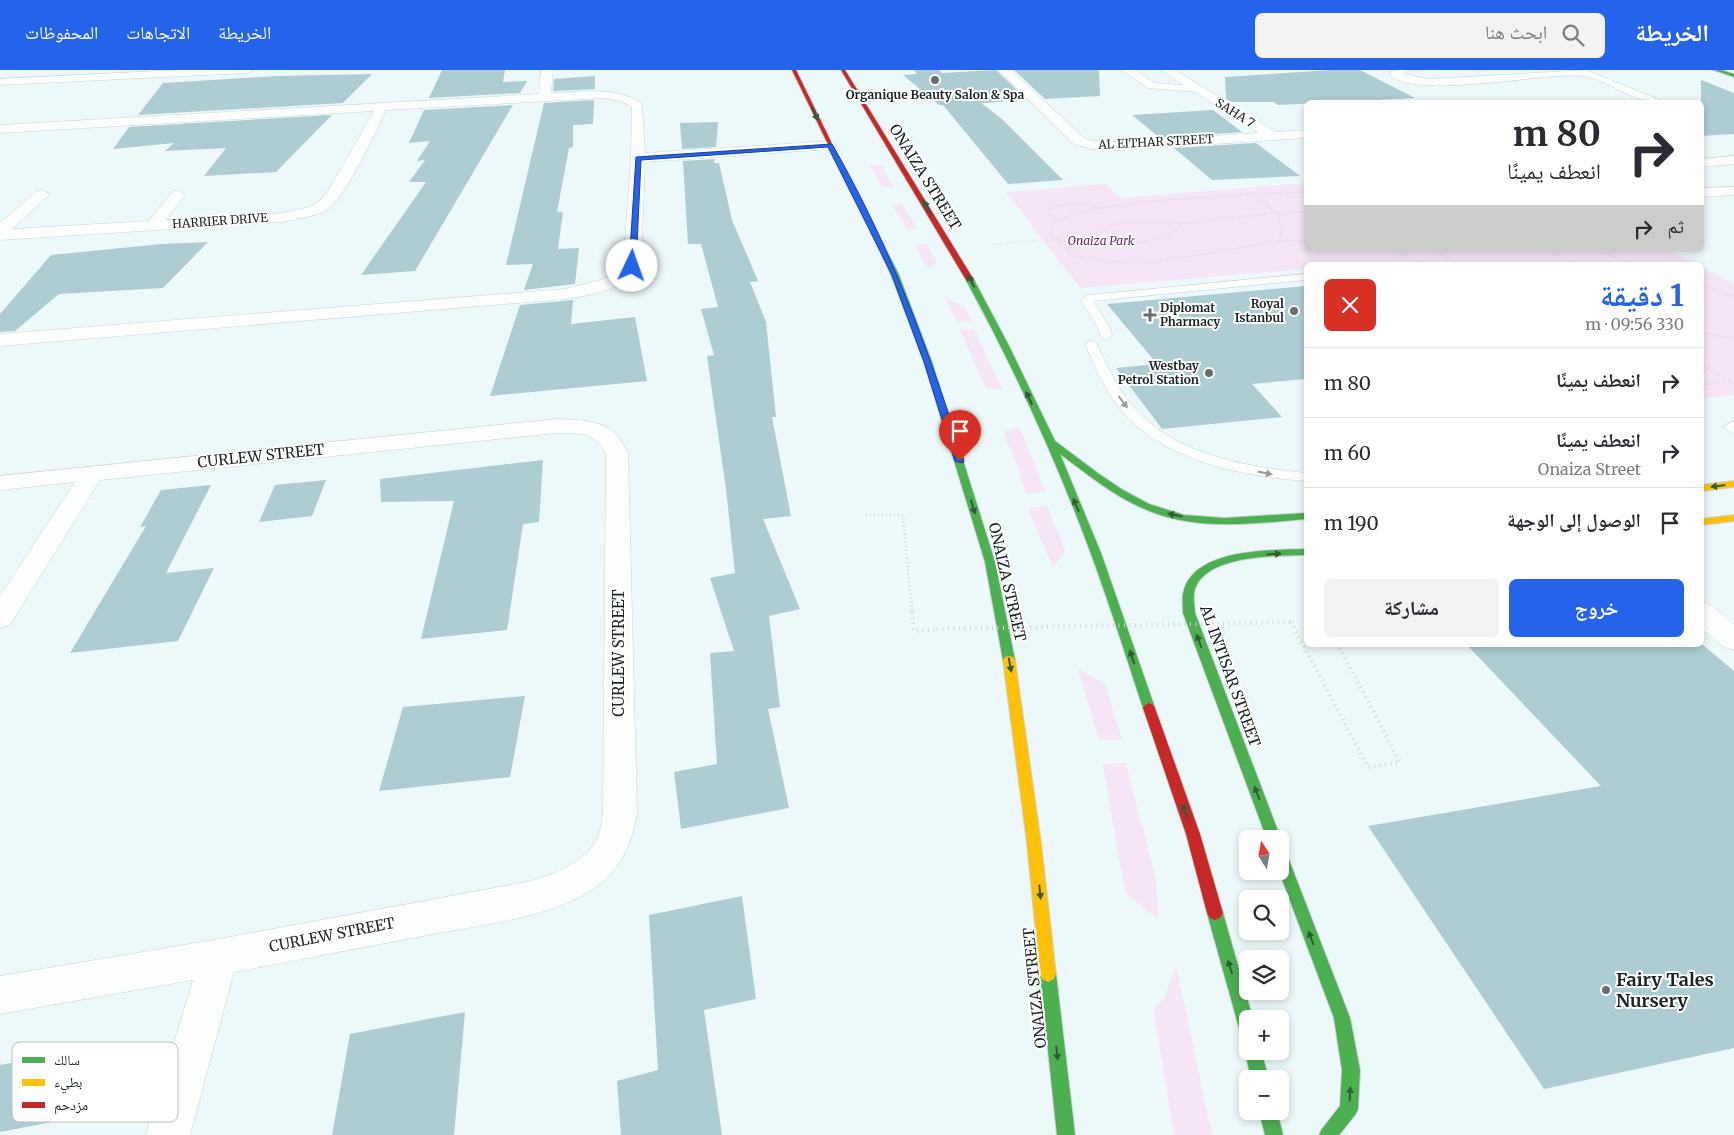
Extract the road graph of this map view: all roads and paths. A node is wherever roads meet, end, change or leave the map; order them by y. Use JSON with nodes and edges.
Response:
{"nodes":[{"id":1,"x":246,"y":70,"type":"edge"},
{"id":2,"x":547,"y":70,"type":"edge"},
{"id":3,"x":794,"y":70,"type":"edge"},
{"id":4,"x":843,"y":70,"type":"edge"},
{"id":5,"x":1004,"y":70,"type":"edge"},
{"id":6,"x":1127,"y":70,"type":"edge"},
{"id":7,"x":1167,"y":70,"type":"edge"},
{"id":8,"x":1402,"y":70,"type":"edge"},
{"id":9,"x":1421,"y":70,"type":"edge"},
{"id":10,"x":1716,"y":70,"type":"edge"},
{"id":11,"x":1728,"y":70,"type":"edge"},
{"id":12,"x":1580,"y":72,"type":"edge"},
{"id":13,"x":1734,"y":72,"type":"edge"},
{"id":14,"x":1734,"y":76,"type":"edge"},
{"id":15,"x":1469,"y":78,"type":"junction"},
{"id":16,"x":0,"y":82,"type":"edge"},
{"id":17,"x":1198,"y":89,"type":"junction"},
{"id":18,"x":544,"y":97,"type":"junction"},
{"id":19,"x":1654,"y":100,"type":"edge"},
{"id":20,"x":382,"y":107,"type":"junction"},
{"id":21,"x":0,"y":128,"type":"edge"},
{"id":22,"x":1304,"y":134,"type":"edge"},
{"id":23,"x":1273,"y":136,"type":"junction"},
{"id":24,"x":827,"y":139,"type":"junction"},
{"id":25,"x":638,"y":151,"type":"junction"},
{"id":26,"x":1734,"y":160,"type":"edge"},
{"id":27,"x":1704,"y":162,"type":"edge"},
{"id":28,"x":1734,"y":191,"type":"edge"},
{"id":29,"x":1304,"y":192,"type":"edge"},
{"id":30,"x":1704,"y":193,"type":"edge"},
{"id":31,"x":42,"y":194,"type":"dead end"},
{"id":32,"x":177,"y":195,"type":"dead end"},
{"id":33,"x":1257,"y":196,"type":"junction"},
{"id":34,"x":1102,"y":208,"type":"junction"},
{"id":35,"x":1304,"y":212,"type":"edge"},
{"id":36,"x":1276,"y":213,"type":"junction"},
{"id":37,"x":1057,"y":220,"type":"junction"},
{"id":38,"x":1183,"y":223,"type":"junction"},
{"id":39,"x":153,"y":226,"type":"junction"},
{"id":40,"x":0,"y":234,"type":"edge"},
{"id":41,"x":1059,"y":240,"type":"junction"},
{"id":42,"x":1084,"y":241,"type":"junction"},
{"id":43,"x":1279,"y":241,"type":"junction"},
{"id":44,"x":1304,"y":241,"type":"edge"},
{"id":45,"x":990,"y":245,"type":"dead end"},
{"id":46,"x":1395,"y":252,"type":"edge"},
{"id":47,"x":1407,"y":252,"type":"edge"},
{"id":48,"x":1436,"y":252,"type":"edge"},
{"id":49,"x":1550,"y":252,"type":"edge"},
{"id":50,"x":1602,"y":252,"type":"edge"},
{"id":51,"x":1405,"y":255,"type":"junction"},
{"id":52,"x":1419,"y":262,"type":"edge"},
{"id":53,"x":1457,"y":262,"type":"edge"},
{"id":54,"x":1572,"y":262,"type":"edge"},
{"id":55,"x":1630,"y":262,"type":"edge"},
{"id":56,"x":1304,"y":277,"type":"edge"},
{"id":57,"x":1704,"y":285,"type":"edge"},
{"id":58,"x":1734,"y":297,"type":"edge"},
{"id":59,"x":1704,"y":333,"type":"edge"},
{"id":60,"x":1106,"y":336,"type":"dead end"},
{"id":61,"x":1734,"y":338,"type":"edge"},
{"id":62,"x":0,"y":340,"type":"edge"},
{"id":63,"x":1091,"y":344,"type":"dead end"},
{"id":64,"x":1704,"y":367,"type":"edge"},
{"id":65,"x":1733,"y":382,"type":"edge"},
{"id":66,"x":1704,"y":384,"type":"edge"},
{"id":67,"x":1734,"y":425,"type":"edge"},
{"id":68,"x":1734,"y":430,"type":"edge"},
{"id":69,"x":1050,"y":442,"type":"junction"},
{"id":70,"x":92,"y":474,"type":"junction"},
{"id":71,"x":1304,"y":477,"type":"edge"},
{"id":72,"x":0,"y":483,"type":"edge"},
{"id":73,"x":1734,"y":484,"type":"edge"},
{"id":74,"x":1704,"y":488,"type":"edge"},
{"id":75,"x":866,"y":515,"type":"dead end"},
{"id":76,"x":1304,"y":516,"type":"edge"},
{"id":77,"x":1734,"y":518,"type":"edge"},
{"id":78,"x":1704,"y":522,"type":"edge"},
{"id":79,"x":1304,"y":552,"type":"edge"},
{"id":80,"x":1704,"y":615,"type":"edge"},
{"id":81,"x":0,"y":618,"type":"edge"},
{"id":82,"x":1734,"y":640,"type":"edge"},
{"id":83,"x":1304,"y":646,"type":"edge"},
{"id":84,"x":1304,"y":647,"type":"edge"},
{"id":85,"x":1339,"y":647,"type":"edge"},
{"id":86,"x":1271,"y":830,"type":"edge"},
{"id":87,"x":1289,"y":879,"type":"edge"},
{"id":88,"x":218,"y":957,"type":"junction"},
{"id":89,"x":0,"y":995,"type":"edge"},
{"id":90,"x":1242,"y":1010,"type":"edge"},
{"id":91,"x":178,"y":1099,"type":"edge"},
{"id":92,"x":1270,"y":1120,"type":"edge"},
{"id":93,"x":172,"y":1122,"type":"edge"},
{"id":94,"x":168,"y":1135,"type":"edge"},
{"id":95,"x":1066,"y":1135,"type":"edge"},
{"id":96,"x":1274,"y":1135,"type":"edge"},
{"id":97,"x":1328,"y":1135,"type":"edge"}],
"edges":[{"from":1,"to":16,"type":"street"},
{"from":2,"to":18,"type":"street"},
{"from":3,"to":24,"type":"main road","name":"ONAIZA STREET","one_way":true},
{"from":69,"to":4,"type":"main road","name":"ONAIZA STREET","one_way":true},
{"from":5,"to":23,"type":"street","name":"AL EITHAR STREET"},
{"from":6,"to":17,"type":"street","name":"SAHA 7"},
{"from":7,"to":17,"type":"street","name":"SAHA 7"},
{"from":8,"to":15,"type":"street"},
{"from":9,"to":15,"type":"street"},
{"from":10,"to":14,"type":"main road"},
{"from":11,"to":13,"type":"main road"},
{"from":12,"to":15,"type":"street"},
{"from":12,"to":19,"type":"street"},
{"from":17,"to":23,"type":"street","name":"SAHA 7"},
{"from":18,"to":20,"type":"street"},
{"from":18,"to":25,"type":"street"},
{"from":20,"to":21,"type":"street"},
{"from":20,"to":39,"type":"street","name":"HARRIER DRIVE"},
{"from":22,"to":23,"type":"street","name":"AL EITHAR STREET"},
{"from":24,"to":25,"type":"street"},
{"from":24,"to":95,"type":"main road","name":"ONAIZA STREET","one_way":true},
{"from":25,"to":62,"type":"street"},
{"from":26,"to":27,"type":"street"},
{"from":28,"to":30,"type":"street"},
{"from":29,"to":33,"type":"path"},
{"from":31,"to":40,"type":"street"},
{"from":32,"to":39,"type":"street"},
{"from":33,"to":34,"type":"path"},
{"from":33,"to":36,"type":"path"},
{"from":34,"to":37,"type":"path"},
{"from":34,"to":37,"type":"path"},
{"from":35,"to":36,"type":"path"},
{"from":36,"to":38,"type":"path"},
{"from":36,"to":43,"type":"path"},
{"from":37,"to":41,"type":"path"},
{"from":38,"to":42,"type":"path"},
{"from":38,"to":42,"type":"path"},
{"from":39,"to":40,"type":"street","name":"HARRIER DRIVE"},
{"from":41,"to":42,"type":"path"},
{"from":41,"to":43,"type":"path"},
{"from":41,"to":45,"type":"path"},
{"from":43,"to":44,"type":"path"},
{"from":46,"to":51,"type":"path"},
{"from":47,"to":51,"type":"path"},
{"from":48,"to":53,"type":"path"},
{"from":49,"to":54,"type":"path"},
{"from":50,"to":55,"type":"path"},
{"from":51,"to":52,"type":"path"},
{"from":56,"to":60,"type":"lane"},
{"from":57,"to":58,"type":"path"},
{"from":59,"to":61,"type":"path"},
{"from":63,"to":71,"type":"lane","one_way":true},
{"from":64,"to":65,"type":"path"},
{"from":65,"to":66,"type":"path"},
{"from":67,"to":68,"type":"lane"},
{"from":76,"to":69,"type":"main road","one_way":true},
{"from":90,"to":69,"type":"main road","name":"ONAIZA STREET","one_way":true},
{"from":70,"to":72,"type":"street","name":"CURLEW STREET"},
{"from":70,"to":81,"type":"street"},
{"from":70,"to":88,"type":"street","name":"CURLEW STREET"},
{"from":73,"to":74,"type":"main road","one_way":true},
{"from":75,"to":83,"type":"path","bridge":true},
{"from":77,"to":78,"type":"main road"},
{"from":86,"to":79,"type":"main road","name":"AL INTISAR STREET","one_way":true},
{"from":80,"to":82,"type":"street"},
{"from":84,"to":85,"type":"path","bridge":true},
{"from":97,"to":87,"type":"main road","one_way":true},
{"from":88,"to":89,"type":"street","name":"CURLEW STREET"},
{"from":88,"to":91,"type":"street"},
{"from":92,"to":96,"type":"main road"},
{"from":93,"to":94,"type":"street"}]}
